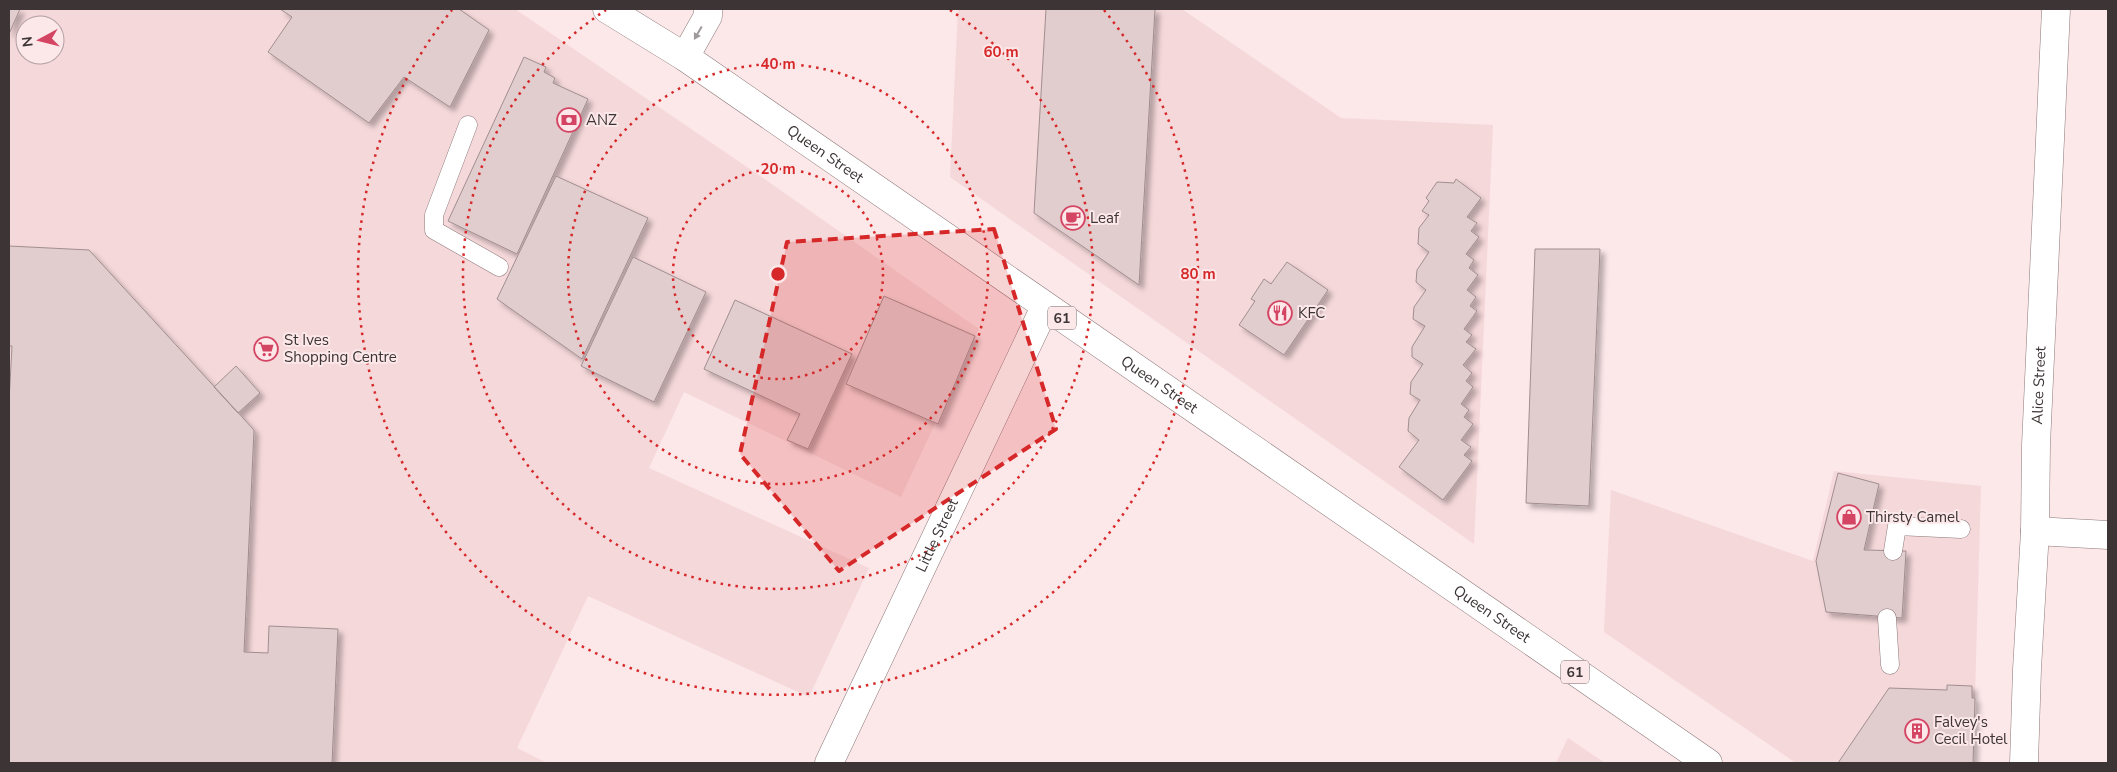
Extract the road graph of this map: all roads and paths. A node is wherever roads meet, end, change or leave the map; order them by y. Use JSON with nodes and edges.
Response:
{"nodes":[{"id":1,"x":608,"y":9,"type":"edge"},
{"id":2,"x":708,"y":9,"type":"edge"},
{"id":3,"x":2056,"y":9,"type":"edge"},
{"id":4,"x":684,"y":57,"type":"junction"},
{"id":5,"x":468,"y":124,"type":"dead end"},
{"id":6,"x":499,"y":267,"type":"dead end"},
{"id":7,"x":1045,"y":307,"type":"junction"},
{"id":8,"x":1962,"y":529,"type":"dead end"},
{"id":9,"x":2035,"y":531,"type":"junction"},
{"id":10,"x":2108,"y":535,"type":"edge"},
{"id":11,"x":1893,"y":551,"type":"dead end"},
{"id":12,"x":1887,"y":618,"type":"dead end"},
{"id":13,"x":1890,"y":665,"type":"dead end"},
{"id":14,"x":829,"y":763,"type":"edge"},
{"id":15,"x":1708,"y":763,"type":"edge"},
{"id":16,"x":2024,"y":763,"type":"edge"}],
"edges":[{"from":1,"to":4,"type":"street","name":"Queen Street","number":"61"},
{"from":2,"to":4,"type":"street","one_way":true},
{"from":3,"to":9,"type":"street","name":"Alice Street"},
{"from":4,"to":7,"type":"street","name":"Queen Street","number":"61"},
{"from":5,"to":6,"type":"lane"},
{"from":7,"to":14,"type":"street","name":"Little Street"},
{"from":7,"to":15,"type":"street","name":"Queen Street","number":"61"},
{"from":8,"to":11,"type":"lane"},
{"from":9,"to":10,"type":"street"},
{"from":9,"to":16,"type":"street","name":"Alice Street"},
{"from":12,"to":13,"type":"lane"}]}
